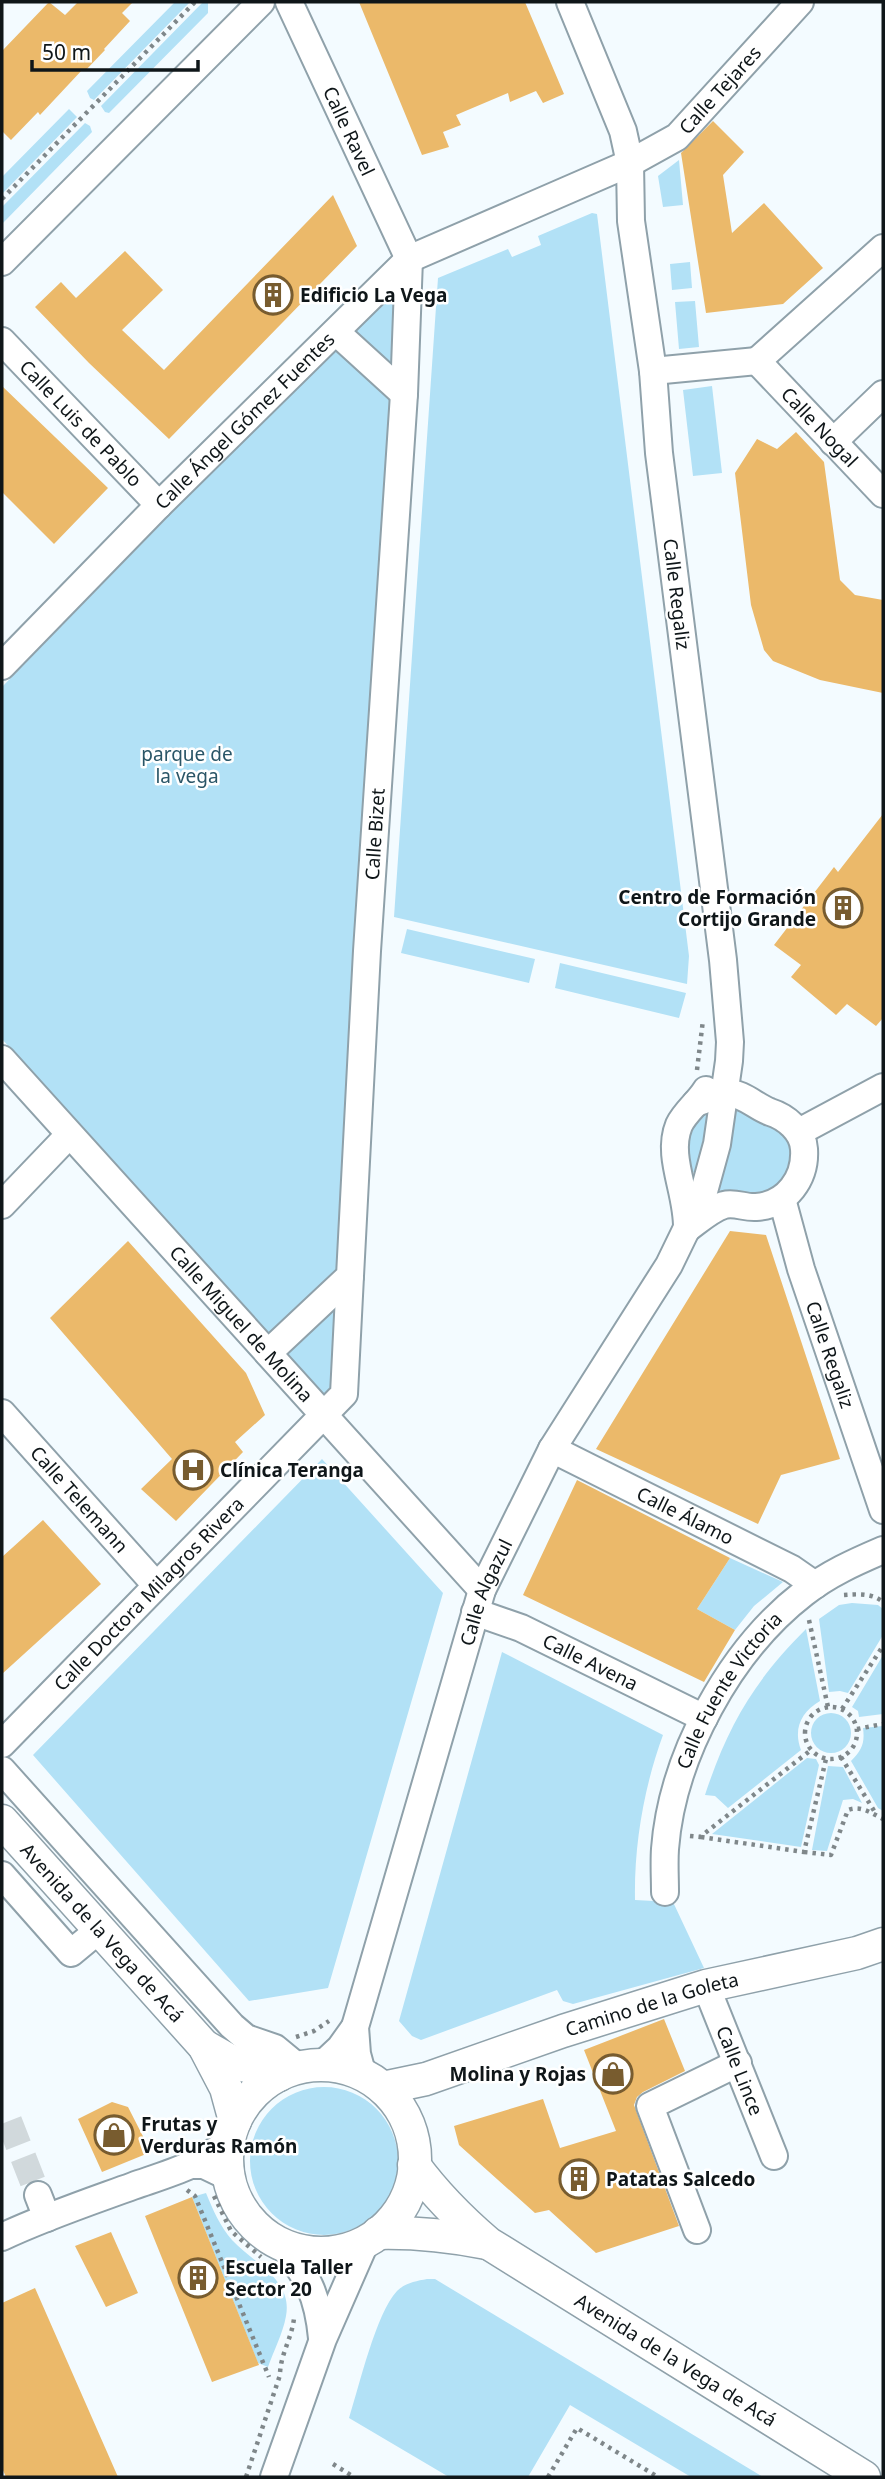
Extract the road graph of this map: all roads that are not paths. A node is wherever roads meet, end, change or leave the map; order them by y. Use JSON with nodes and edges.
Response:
{"nodes":[{"id":1,"x":261,"y":2,"type":"edge"},
{"id":2,"x":289,"y":2,"type":"edge"},
{"id":3,"x":570,"y":2,"type":"edge"},
{"id":4,"x":794,"y":4,"type":"edge"},
{"id":5,"x":629,"y":163,"type":"junction"},
{"id":6,"x":883,"y":248,"type":"edge"},
{"id":7,"x":409,"y":259,"type":"junction"},
{"id":8,"x":2,"y":262,"type":"edge"},
{"id":9,"x":337,"y":332,"type":"junction"},
{"id":10,"x":2,"y":341,"type":"edge"},
{"id":11,"x":757,"y":361,"type":"junction"},
{"id":12,"x":653,"y":371,"type":"junction"},
{"id":13,"x":404,"y":394,"type":"junction"},
{"id":14,"x":883,"y":394,"type":"edge"},
{"id":15,"x":833,"y":442,"type":"junction"},
{"id":16,"x":883,"y":494,"type":"edge"},
{"id":17,"x":159,"y":505,"type":"junction"},
{"id":18,"x":2,"y":666,"type":"edge"},
{"id":19,"x":2,"y":1059,"type":"edge"},
{"id":20,"x":729,"y":1061,"type":"junction"},
{"id":21,"x":883,"y":1087,"type":"edge"},
{"id":22,"x":737,"y":1097,"type":"junction"},
{"id":23,"x":696,"y":1103,"type":"junction"},
{"id":24,"x":799,"y":1132,"type":"junction"},
{"id":25,"x":69,"y":1135,"type":"junction"},
{"id":26,"x":681,"y":1181,"type":"junction"},
{"id":27,"x":704,"y":1195,"type":"junction"},
{"id":28,"x":782,"y":1199,"type":"junction"},
{"id":29,"x":734,"y":1204,"type":"junction"},
{"id":30,"x":2,"y":1205,"type":"edge"},
{"id":31,"x":687,"y":1229,"type":"junction"},
{"id":32,"x":350,"y":1276,"type":"junction"},
{"id":33,"x":268,"y":1353,"type":"junction"},
{"id":34,"x":2,"y":1413,"type":"edge"},
{"id":35,"x":324,"y":1413,"type":"junction"},
{"id":36,"x":552,"y":1449,"type":"junction"},
{"id":37,"x":883,"y":1510,"type":"edge"},
{"id":38,"x":883,"y":1550,"type":"edge"},
{"id":39,"x":156,"y":1585,"type":"junction"},
{"id":40,"x":826,"y":1590,"type":"junction"},
{"id":41,"x":478,"y":1601,"type":"junction"},
{"id":42,"x":704,"y":1718,"type":"junction"},
{"id":43,"x":2,"y":1744,"type":"edge"},
{"id":44,"x":2,"y":1770,"type":"edge"},
{"id":45,"x":2,"y":1821,"type":"edge"},
{"id":46,"x":2,"y":1875,"type":"edge"},
{"id":47,"x":665,"y":1892,"type":"dead end"},
{"id":48,"x":100,"y":1929,"type":"junction"},
{"id":49,"x":883,"y":1944,"type":"edge"},
{"id":50,"x":706,"y":1986,"type":"junction"},
{"id":51,"x":344,"y":2021,"type":"junction"},
{"id":52,"x":204,"y":2046,"type":"junction"},
{"id":53,"x":738,"y":2063,"type":"junction"},
{"id":54,"x":300,"y":2069,"type":"junction"},
{"id":55,"x":381,"y":2089,"type":"junction"},
{"id":56,"x":232,"y":2130,"type":"junction"},
{"id":57,"x":774,"y":2156,"type":"dead end"},
{"id":58,"x":191,"y":2165,"type":"junction"},
{"id":59,"x":414,"y":2165,"type":"junction"},
{"id":60,"x":229,"y":2177,"type":"junction"},
{"id":61,"x":697,"y":2231,"type":"dead end"},
{"id":62,"x":2,"y":2237,"type":"edge"},
{"id":63,"x":372,"y":2237,"type":"junction"},
{"id":64,"x":488,"y":2243,"type":"junction"},
{"id":65,"x":273,"y":2252,"type":"junction"},
{"id":66,"x":323,"y":2339,"type":"junction"},
{"id":67,"x":274,"y":2477,"type":"edge"},
{"id":68,"x":864,"y":2477,"type":"edge"}],
"edges":[{"from":1,"to":8,"type":"street"},
{"from":2,"to":7,"type":"street","name":"Calle Ravel"},
{"from":3,"to":5,"type":"street","name":"Calle Regaliz"},
{"from":4,"to":5,"type":"street","name":"Calle Tejares"},
{"from":5,"to":7,"type":"street","name":"Calle Ángel Gómez Fuentes"},
{"from":5,"to":12,"type":"street","name":"Calle Regaliz"},
{"from":6,"to":11,"type":"street"},
{"from":7,"to":9,"type":"street","name":"Calle Ángel Gómez Fuentes"},
{"from":7,"to":13,"type":"street","name":"Calle Bizet"},
{"from":9,"to":13,"type":"street"},
{"from":9,"to":17,"type":"street","name":"Calle Ángel Gómez Fuentes"},
{"from":10,"to":17,"type":"street","name":"Calle Luis de Pablo"},
{"from":11,"to":12,"type":"street"},
{"from":11,"to":15,"type":"street","name":"Calle Nogal"},
{"from":12,"to":20,"type":"street","name":"Calle Regaliz"},
{"from":13,"to":32,"type":"street","name":"Calle Bizet"},
{"from":14,"to":15,"type":"street"},
{"from":15,"to":16,"type":"street","name":"Calle Nogal"},
{"from":17,"to":18,"type":"street","name":"Calle Ángel Gómez Fuentes"},
{"from":19,"to":25,"type":"street","name":"Calle Miguel de Molina"},
{"from":20,"to":22,"type":"street","name":"Calle Regaliz"},
{"from":20,"to":23,"type":"street"},
{"from":21,"to":24,"type":"street"},
{"from":22,"to":23,"type":"street"},
{"from":22,"to":24,"type":"street"},
{"from":22,"to":27,"type":"street","name":"Calle Regaliz"},
{"from":23,"to":26,"type":"street"},
{"from":24,"to":28,"type":"street"},
{"from":25,"to":30,"type":"street"},
{"from":25,"to":33,"type":"street","name":"Calle Miguel de Molina"},
{"from":26,"to":27,"type":"street"},
{"from":26,"to":31,"type":"street"},
{"from":27,"to":29,"type":"street"},
{"from":27,"to":31,"type":"street","name":"Calle Algazul"},
{"from":28,"to":29,"type":"street"},
{"from":28,"to":37,"type":"street","name":"Calle Regaliz"},
{"from":29,"to":31,"type":"street"},
{"from":31,"to":36,"type":"street","name":"Calle Algazul"},
{"from":32,"to":33,"type":"street"},
{"from":32,"to":35,"type":"street","name":"Calle Bizet"},
{"from":33,"to":35,"type":"street","name":"Calle Miguel de Molina"},
{"from":34,"to":39,"type":"street","name":"Calle Telemann"},
{"from":35,"to":39,"type":"street","name":"Calle Doctora Milagros Rivera"},
{"from":35,"to":41,"type":"street","name":"Calle Miguel de Molina"},
{"from":36,"to":40,"type":"street","name":"Calle Álamo"},
{"from":36,"to":41,"type":"street","name":"Calle Algazul"},
{"from":38,"to":40,"type":"street","name":"Calle Fuente Victoria"},
{"from":39,"to":43,"type":"street","name":"Calle Doctora Milagros Rivera"},
{"from":40,"to":42,"type":"street","name":"Calle Fuente Victoria"},
{"from":41,"to":42,"type":"street","name":"Calle Avena"},
{"from":41,"to":51,"type":"street","name":"Calle Algazul"},
{"from":42,"to":47,"type":"street","name":"Calle Fuente Victoria"},
{"from":44,"to":54,"type":"street"},
{"from":45,"to":48,"type":"main road","name":"Avenida de la Vega de Acá"},
{"from":46,"to":48,"type":"street"},
{"from":48,"to":52,"type":"main road","name":"Avenida de la Vega de Acá"},
{"from":49,"to":50,"type":"main road","name":"Camino de la Goleta"},
{"from":50,"to":53,"type":"street","name":"Calle Lince"},
{"from":50,"to":55,"type":"main road","name":"Camino de la Goleta"},
{"from":51,"to":54,"type":"street","name":"Calle Algazul"},
{"from":51,"to":55,"type":"street","name":"Calle Algazul"},
{"from":52,"to":54,"type":"main road","name":"Avenida de la Vega de Acá"},
{"from":52,"to":56,"type":"main road","name":"Avenida de la Vega de Acá"},
{"from":53,"to":57,"type":"street","name":"Calle Lince"},
{"from":53,"to":61,"type":"street"},
{"from":54,"to":55,"type":"main road"},
{"from":54,"to":56,"type":"main road"},
{"from":55,"to":59,"type":"main road"},
{"from":56,"to":58,"type":"street"},
{"from":56,"to":60,"type":"main road"},
{"from":58,"to":60,"type":"street"},
{"from":58,"to":62,"type":"street"},
{"from":59,"to":63,"type":"main road"},
{"from":59,"to":64,"type":"main road","name":"Avenida de la Vega de Acá"},
{"from":60,"to":65,"type":"main road"},
{"from":63,"to":64,"type":"main road","name":"Avenida de la Vega de Acá"},
{"from":63,"to":65,"type":"main road"},
{"from":63,"to":66,"type":"street"},
{"from":64,"to":68,"type":"main road","name":"Avenida de la Vega de Acá"},
{"from":65,"to":66,"type":"street"},
{"from":66,"to":67,"type":"street"}]}
